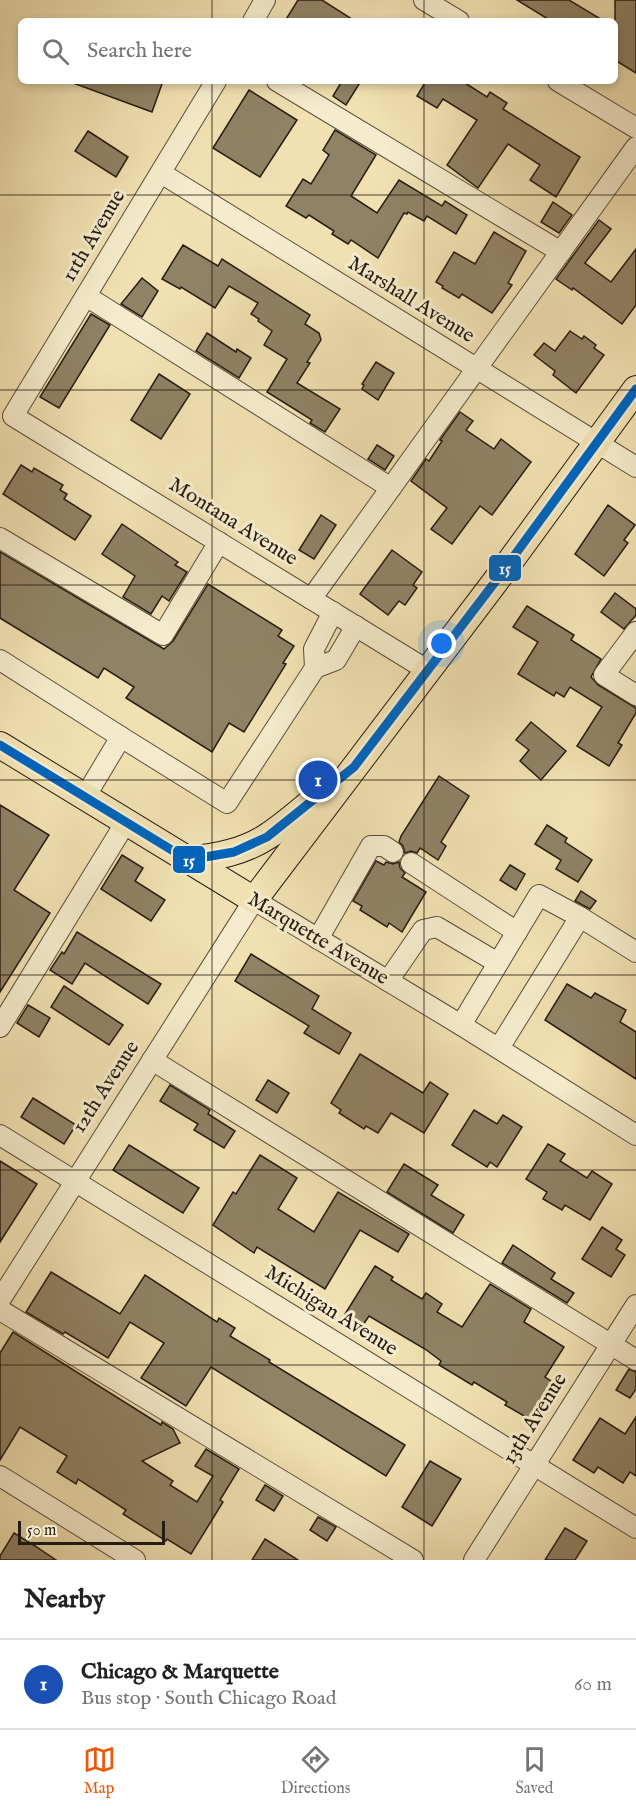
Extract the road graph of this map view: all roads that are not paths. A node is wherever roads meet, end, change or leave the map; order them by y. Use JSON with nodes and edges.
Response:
{"nodes":[{"id":1,"x":266,"y":0,"type":"edge"},
{"id":2,"x":424,"y":0,"type":"edge"},
{"id":3,"x":255,"y":18,"type":"edge"},
{"id":4,"x":454,"y":18,"type":"edge"},
{"id":5,"x":214,"y":84,"type":"edge"},
{"id":6,"x":282,"y":84,"type":"edge"},
{"id":7,"x":563,"y":84,"type":"edge"},
{"id":8,"x":636,"y":128,"type":"edge"},
{"id":9,"x":636,"y":147,"type":"edge"},
{"id":10,"x":160,"y":173,"type":"junction"},
{"id":11,"x":561,"y":252,"type":"junction"},
{"id":12,"x":86,"y":296,"type":"junction"},
{"id":13,"x":476,"y":370,"type":"junction"},
{"id":14,"x":636,"y":389,"type":"edge"},
{"id":15,"x":13,"y":416,"type":"joint"},
{"id":16,"x":595,"y":443,"type":"junction"},
{"id":17,"x":636,"y":467,"type":"edge"},
{"id":18,"x":391,"y":489,"type":"junction"},
{"id":19,"x":0,"y":538,"type":"edge"},
{"id":20,"x":219,"y":542,"type":"junction"},
{"id":21,"x":311,"y":599,"type":"junction"},
{"id":22,"x":333,"y":612,"type":"junction"},
{"id":23,"x":356,"y":626,"type":"junction"},
{"id":24,"x":636,"y":632,"type":"edge"},
{"id":25,"x":0,"y":660,"type":"edge"},
{"id":26,"x":315,"y":668,"type":"junction"},
{"id":27,"x":427,"y":670,"type":"junction"},
{"id":28,"x":636,"y":695,"type":"edge"},
{"id":29,"x":121,"y":737,"type":"junction"},
{"id":30,"x":0,"y":745,"type":"edge"},
{"id":31,"x":354,"y":767,"type":"junction"},
{"id":32,"x":85,"y":797,"type":"junction"},
{"id":33,"x":126,"y":822,"type":"junction"},
{"id":34,"x":393,"y":852,"type":"dead end"},
{"id":35,"x":188,"y":860,"type":"junction"},
{"id":36,"x":411,"y":863,"type":"dead end"},
{"id":37,"x":254,"y":900,"type":"junction"},
{"id":38,"x":580,"y":917,"type":"junction"},
{"id":39,"x":517,"y":932,"type":"junction"},
{"id":40,"x":318,"y":939,"type":"junction"},
{"id":41,"x":636,"y":952,"type":"edge"},
{"id":42,"x":498,"y":963,"type":"junction"},
{"id":43,"x":388,"y":981,"type":"junction"},
{"id":44,"x":461,"y":1025,"type":"junction"},
{"id":45,"x":0,"y":1027,"type":"edge"},
{"id":46,"x":499,"y":1048,"type":"junction"},
{"id":47,"x":152,"y":1060,"type":"junction"},
{"id":48,"x":0,"y":1135,"type":"edge"},
{"id":49,"x":636,"y":1135,"type":"edge"},
{"id":50,"x":75,"y":1180,"type":"junction"},
{"id":51,"x":0,"y":1300,"type":"edge"},
{"id":52,"x":636,"y":1305,"type":"edge"},
{"id":53,"x":0,"y":1310,"type":"edge"},
{"id":54,"x":611,"y":1344,"type":"junction"},
{"id":55,"x":636,"y":1360,"type":"edge"},
{"id":56,"x":534,"y":1465,"type":"junction"},
{"id":57,"x":0,"y":1476,"type":"edge"},
{"id":58,"x":636,"y":1528,"type":"edge"},
{"id":59,"x":135,"y":1560,"type":"edge"},
{"id":60,"x":413,"y":1560,"type":"edge"},
{"id":61,"x":474,"y":1560,"type":"edge"}],
"edges":[{"from":1,"to":3,"type":"street"},
{"from":2,"to":4,"type":"street"},
{"from":5,"to":10,"type":"street","name":"11th Avenue"},
{"from":6,"to":11,"type":"street"},
{"from":7,"to":8,"type":"street"},
{"from":9,"to":11,"type":"street"},
{"from":10,"to":12,"type":"street","name":"11th Avenue"},
{"from":10,"to":13,"type":"street","name":"Marshall Avenue"},
{"from":11,"to":13,"type":"street"},
{"from":12,"to":15,"type":"street","name":"11th Avenue"},
{"from":12,"to":18,"type":"street"},
{"from":13,"to":16,"type":"street","name":"Marshall Avenue"},
{"from":13,"to":18,"type":"street"},
{"from":14,"to":16,"type":"main road"},
{"from":15,"to":20,"type":"street","name":"Montana Avenue"},
{"from":16,"to":17,"type":"street","name":"Marshall Avenue"},
{"from":16,"to":27,"type":"main road"},
{"from":18,"to":21,"type":"street"},
{"from":19,"to":20,"type":"street"},
{"from":20,"to":21,"type":"street","name":"Montana Avenue"},
{"from":21,"to":22,"type":"street","name":"Montana Avenue"},
{"from":22,"to":23,"type":"street","name":"Montana Avenue"},
{"from":22,"to":26,"type":"street"},
{"from":23,"to":26,"type":"street"},
{"from":23,"to":27,"type":"street","name":"Montana Avenue"},
{"from":24,"to":28,"type":"street"},
{"from":25,"to":29,"type":"street"},
{"from":26,"to":29,"type":"street"},
{"from":27,"to":31,"type":"main road"},
{"from":29,"to":32,"type":"street"},
{"from":30,"to":32,"type":"main road","name":"Marquette Avenue"},
{"from":31,"to":35,"type":"main road"},
{"from":31,"to":37,"type":"main road"},
{"from":32,"to":33,"type":"main road","name":"Marquette Avenue"},
{"from":33,"to":35,"type":"main road","name":"Marquette Avenue"},
{"from":33,"to":45,"type":"street"},
{"from":34,"to":40,"type":"street"},
{"from":35,"to":37,"type":"main road","name":"Marquette Avenue"},
{"from":36,"to":39,"type":"street"},
{"from":37,"to":40,"type":"street","name":"Marquette Avenue"},
{"from":37,"to":47,"type":"street","name":"12th Avenue"},
{"from":38,"to":39,"type":"street"},
{"from":38,"to":41,"type":"street"},
{"from":38,"to":46,"type":"street"},
{"from":39,"to":42,"type":"street"},
{"from":40,"to":43,"type":"street","name":"Marquette Avenue"},
{"from":42,"to":43,"type":"street"},
{"from":42,"to":44,"type":"street"},
{"from":43,"to":44,"type":"street","name":"Marquette Avenue"},
{"from":44,"to":46,"type":"street","name":"Marquette Avenue"},
{"from":46,"to":49,"type":"street","name":"Marquette Avenue"},
{"from":47,"to":50,"type":"street","name":"12th Avenue"},
{"from":47,"to":54,"type":"street"},
{"from":48,"to":50,"type":"street","name":"Michigan Avenue"},
{"from":50,"to":51,"type":"street","name":"12th Avenue"},
{"from":50,"to":56,"type":"street","name":"Michigan Avenue"},
{"from":52,"to":54,"type":"street","name":"13th Avenue"},
{"from":53,"to":60,"type":"street"},
{"from":54,"to":55,"type":"street"},
{"from":54,"to":56,"type":"street","name":"13th Avenue"},
{"from":56,"to":58,"type":"street","name":"Michigan Avenue"},
{"from":56,"to":61,"type":"street","name":"13th Avenue"},
{"from":57,"to":59,"type":"street"}]}
